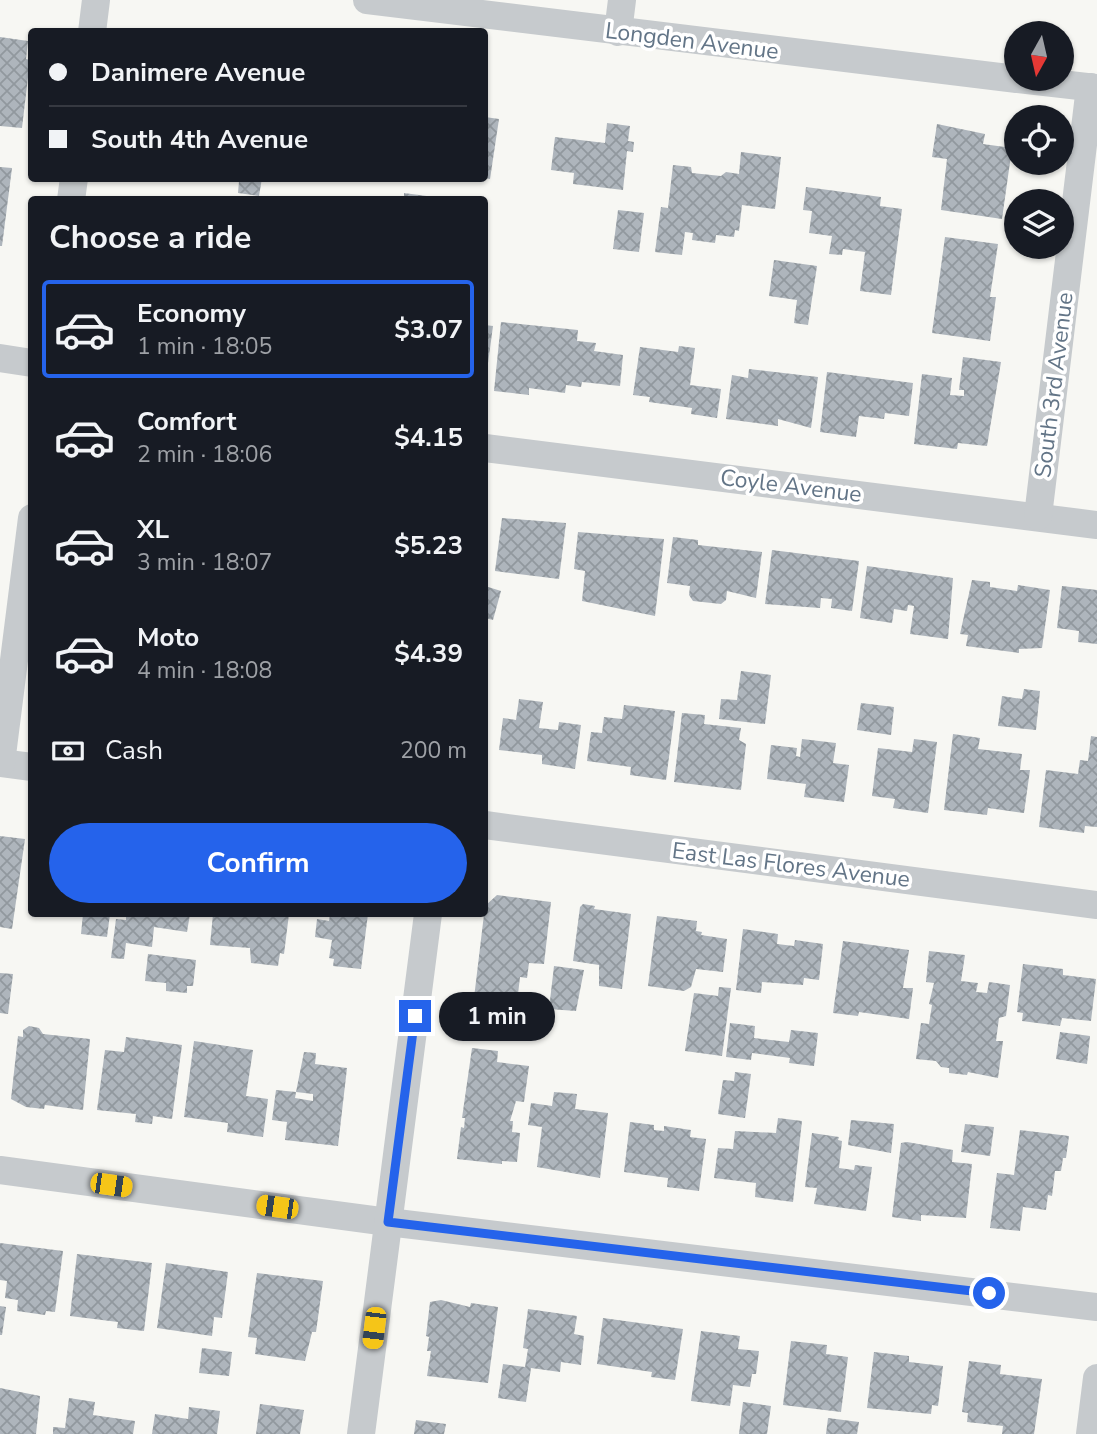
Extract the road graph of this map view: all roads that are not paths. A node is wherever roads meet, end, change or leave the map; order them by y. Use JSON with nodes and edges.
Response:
{"nodes":[{"id":1,"x":96,"y":0,"type":"edge"},
{"id":2,"x":367,"y":0,"type":"edge"},
{"id":3,"x":622,"y":0,"type":"edge"},
{"id":4,"x":92,"y":28,"type":"edge"},
{"id":5,"x":618,"y":32,"type":"junction"},
{"id":6,"x":1004,"y":77,"type":"edge"},
{"id":7,"x":1074,"y":86,"type":"edge"},
{"id":8,"x":1094,"y":88,"type":"edge"},
{"id":9,"x":0,"y":358,"type":"edge"},
{"id":10,"x":28,"y":362,"type":"edge"},
{"id":11,"x":488,"y":449,"type":"edge"},
{"id":12,"x":1038,"y":516,"type":"junction"},
{"id":13,"x":1097,"y":525,"type":"edge"},
{"id":14,"x":28,"y":550,"type":"edge"},
{"id":15,"x":1,"y":763,"type":"edge"},
{"id":16,"x":28,"y":766,"type":"edge"},
{"id":17,"x":488,"y":825,"type":"edge"},
{"id":18,"x":1097,"y":905,"type":"edge"},
{"id":19,"x":428,"y":917,"type":"edge"},
{"id":20,"x":0,"y":1170,"type":"edge"},
{"id":21,"x":388,"y":1222,"type":"junction"},
{"id":22,"x":1097,"y":1307,"type":"edge"},
{"id":23,"x":1097,"y":1378,"type":"edge"},
{"id":24,"x":361,"y":1434,"type":"edge"},
{"id":25,"x":1090,"y":1434,"type":"edge"}],
"edges":[{"from":1,"to":4,"type":"street"},
{"from":2,"to":5,"type":"street","name":"Longden Avenue"},
{"from":3,"to":5,"type":"street"},
{"from":5,"to":6,"type":"street","name":"Longden Avenue"},
{"from":7,"to":8,"type":"street","name":"Longden Avenue"},
{"from":8,"to":12,"type":"street","name":"South 3rd Avenue"},
{"from":9,"to":10,"type":"street"},
{"from":11,"to":12,"type":"street","name":"Coyle Avenue"},
{"from":12,"to":13,"type":"street","name":"Coyle Avenue"},
{"from":14,"to":15,"type":"street"},
{"from":15,"to":16,"type":"street"},
{"from":17,"to":18,"type":"street","name":"East Las Flores Avenue"},
{"from":19,"to":21,"type":"street"},
{"from":20,"to":21,"type":"street"},
{"from":21,"to":22,"type":"street"},
{"from":21,"to":24,"type":"street"},
{"from":23,"to":25,"type":"street"}]}
